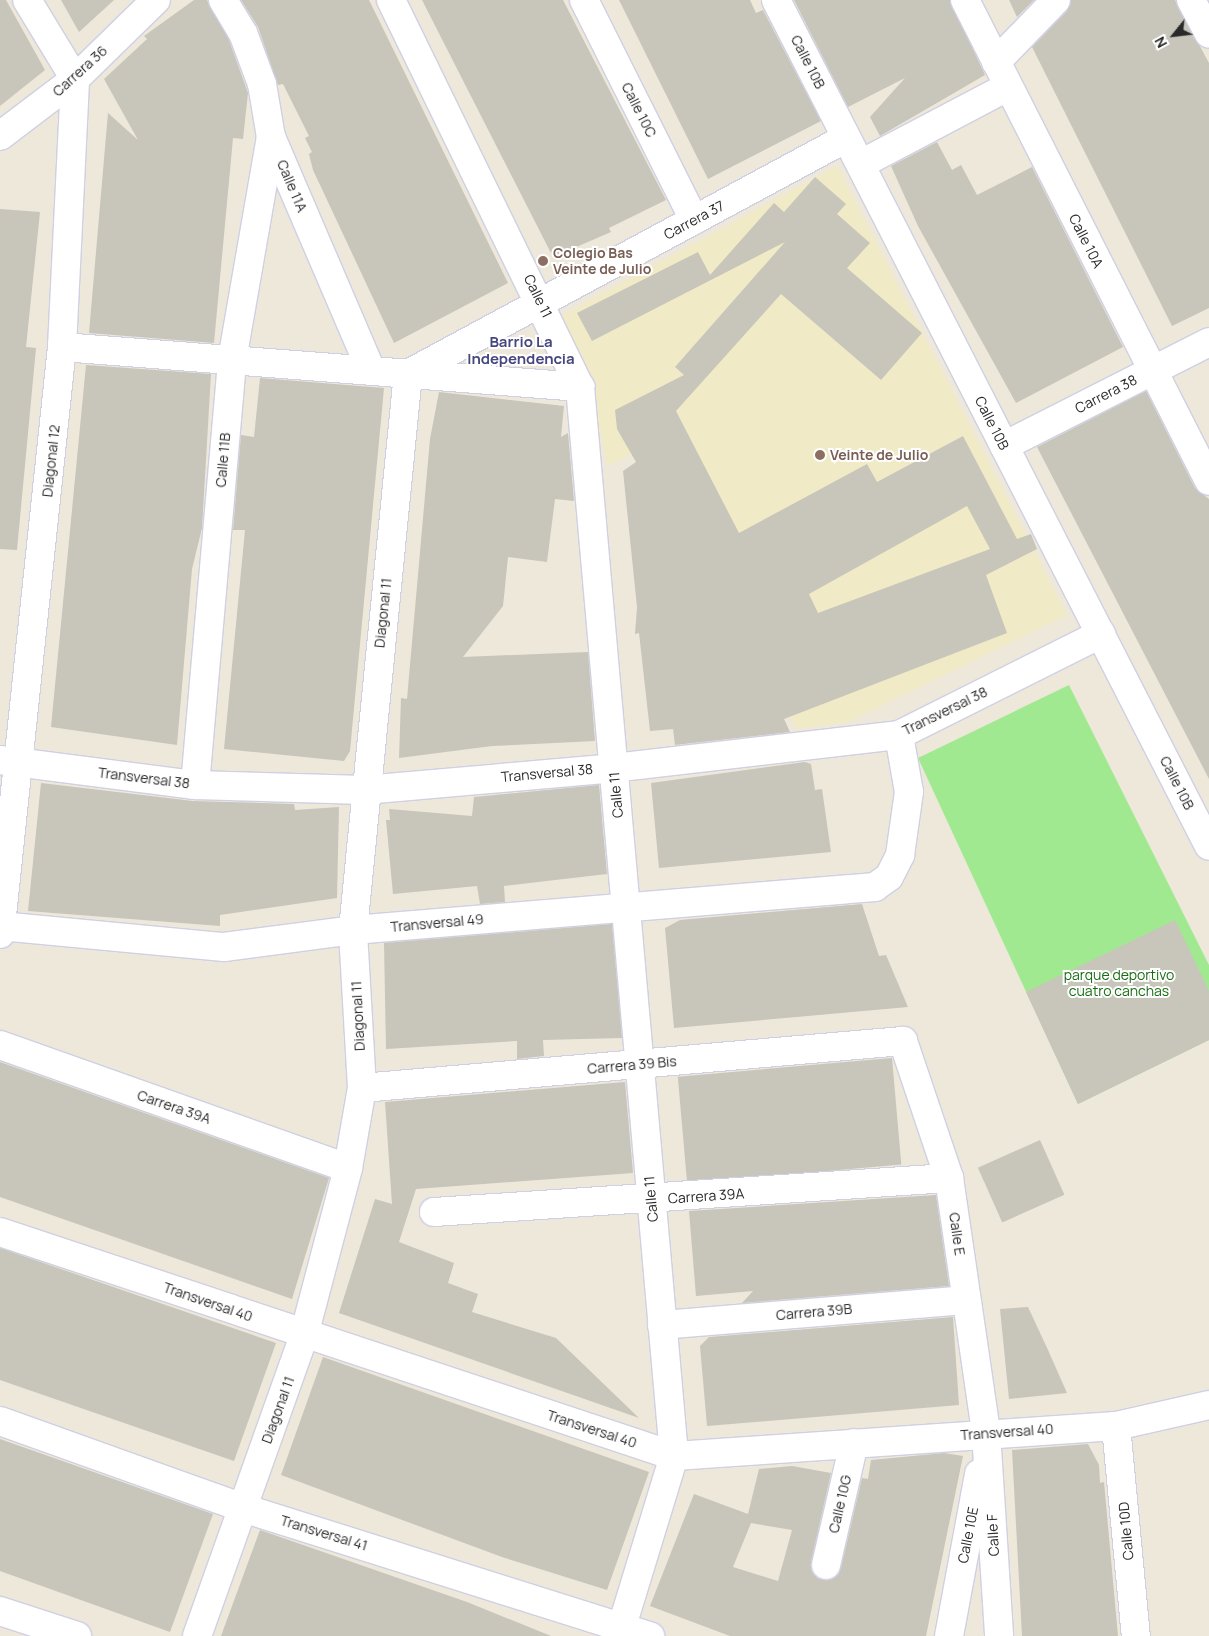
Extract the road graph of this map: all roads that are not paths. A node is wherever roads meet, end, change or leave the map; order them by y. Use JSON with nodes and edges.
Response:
{"nodes":[{"id":1,"x":26,"y":0,"type":"edge"},
{"id":2,"x":156,"y":0,"type":"edge"},
{"id":3,"x":223,"y":0,"type":"edge"},
{"id":4,"x":391,"y":0,"type":"edge"},
{"id":5,"x":584,"y":0,"type":"edge"},
{"id":6,"x":776,"y":0,"type":"edge"},
{"id":7,"x":965,"y":0,"type":"edge"},
{"id":8,"x":1056,"y":0,"type":"edge"},
{"id":9,"x":1192,"y":0,"type":"edge"},
{"id":10,"x":1209,"y":34,"type":"edge"},
{"id":11,"x":996,"y":62,"type":"junction"},
{"id":12,"x":75,"y":79,"type":"junction"},
{"id":13,"x":1008,"y":87,"type":"junction"},
{"id":14,"x":0,"y":136,"type":"edge"},
{"id":15,"x":271,"y":138,"type":"junction"},
{"id":16,"x":847,"y":138,"type":"junction"},
{"id":17,"x":861,"y":164,"type":"junction"},
{"id":18,"x":694,"y":220,"type":"junction"},
{"id":19,"x":541,"y":303,"type":"junction"},
{"id":20,"x":1209,"y":342,"type":"edge"},
{"id":21,"x":62,"y":347,"type":"junction"},
{"id":22,"x":232,"y":360,"type":"junction"},
{"id":23,"x":371,"y":370,"type":"junction"},
{"id":24,"x":1153,"y":371,"type":"junction"},
{"id":25,"x":408,"y":374,"type":"junction"},
{"id":26,"x":580,"y":388,"type":"junction"},
{"id":27,"x":1004,"y":446,"type":"junction"},
{"id":28,"x":1209,"y":481,"type":"edge"},
{"id":29,"x":1101,"y":634,"type":"junction"},
{"id":30,"x":899,"y":735,"type":"junction"},
{"id":31,"x":10,"y":761,"type":"edge"},
{"id":32,"x":613,"y":768,"type":"junction"},
{"id":33,"x":195,"y":784,"type":"junction"},
{"id":34,"x":364,"y":790,"type":"junction"},
{"id":35,"x":1209,"y":846,"type":"edge"},
{"id":36,"x":626,"y":906,"type":"junction"},
{"id":37,"x":1,"y":929,"type":"edge"},
{"id":38,"x":353,"y":930,"type":"junction"},
{"id":39,"x":903,"y":1041,"type":"joint"},
{"id":40,"x":0,"y":1046,"type":"edge"},
{"id":41,"x":639,"y":1064,"type":"junction"},
{"id":42,"x":362,"y":1088,"type":"junction"},
{"id":43,"x":348,"y":1168,"type":"junction"},
{"id":44,"x":949,"y":1178,"type":"junction"},
{"id":45,"x":652,"y":1200,"type":"junction"},
{"id":46,"x":434,"y":1212,"type":"dead end"},
{"id":47,"x":0,"y":1232,"type":"edge"},
{"id":48,"x":966,"y":1300,"type":"junction"},
{"id":49,"x":662,"y":1325,"type":"junction"},
{"id":50,"x":304,"y":1335,"type":"junction"},
{"id":51,"x":1209,"y":1405,"type":"edge"},
{"id":52,"x":0,"y":1422,"type":"edge"},
{"id":53,"x":1116,"y":1426,"type":"junction"},
{"id":54,"x":986,"y":1433,"type":"junction"},
{"id":55,"x":854,"y":1442,"type":"junction"},
{"id":56,"x":674,"y":1456,"type":"junction"},
{"id":57,"x":243,"y":1508,"type":"junction"},
{"id":58,"x":826,"y":1565,"type":"dead end"},
{"id":59,"x":0,"y":1611,"type":"edge"},
{"id":60,"x":622,"y":1626,"type":"junction"},
{"id":61,"x":77,"y":1636,"type":"edge"},
{"id":62,"x":197,"y":1636,"type":"edge"},
{"id":63,"x":650,"y":1636,"type":"edge"},
{"id":64,"x":949,"y":1636,"type":"edge"},
{"id":65,"x":999,"y":1636,"type":"edge"},
{"id":66,"x":1136,"y":1636,"type":"edge"}],
"edges":[{"from":1,"to":12,"type":"street"},
{"from":2,"to":12,"type":"street","name":"Carrera 36"},
{"from":3,"to":15,"type":"street","name":"Calle 11A"},
{"from":4,"to":19,"type":"street","name":"Calle 11"},
{"from":5,"to":18,"type":"street","name":"Calle 10C"},
{"from":6,"to":16,"type":"street","name":"Calle 10B"},
{"from":7,"to":11,"type":"street","name":"Calle 10A"},
{"from":8,"to":11,"type":"street"},
{"from":9,"to":10,"type":"street"},
{"from":11,"to":13,"type":"street","name":"Calle 10A"},
{"from":12,"to":14,"type":"street","name":"Carrera 36"},
{"from":12,"to":21,"type":"street","name":"Diagonal 12"},
{"from":13,"to":17,"type":"street"},
{"from":13,"to":24,"type":"street","name":"Calle 10A"},
{"from":15,"to":22,"type":"street","name":"Calle 11B"},
{"from":15,"to":23,"type":"street","name":"Calle 11A"},
{"from":16,"to":17,"type":"street","name":"Calle 10B"},
{"from":16,"to":18,"type":"street","name":"Carrera 37"},
{"from":17,"to":27,"type":"street","name":"Calle 10B"},
{"from":18,"to":19,"type":"street","name":"Carrera 37"},
{"from":19,"to":25,"type":"street","name":"Carrera 37"},
{"from":19,"to":26,"type":"street","name":"Calle 11"},
{"from":20,"to":24,"type":"street","name":"Carrera 38"},
{"from":21,"to":22,"type":"street"},
{"from":21,"to":31,"type":"street","name":"Diagonal 12"},
{"from":22,"to":23,"type":"street"},
{"from":22,"to":33,"type":"street","name":"Calle 11B"},
{"from":23,"to":25,"type":"street"},
{"from":24,"to":27,"type":"street","name":"Carrera 38"},
{"from":24,"to":28,"type":"street","name":"Calle 10A"},
{"from":25,"to":26,"type":"street"},
{"from":25,"to":34,"type":"street","name":"Diagonal 11"},
{"from":26,"to":32,"type":"street","name":"Calle 11"},
{"from":27,"to":29,"type":"street","name":"Calle 10B"},
{"from":29,"to":30,"type":"street","name":"Transversal 38"},
{"from":29,"to":35,"type":"street","name":"Calle 10B"},
{"from":30,"to":32,"type":"street","name":"Transversal 38"},
{"from":30,"to":36,"type":"street","name":"Transversal 49"},
{"from":31,"to":33,"type":"street","name":"Transversal 38"},
{"from":31,"to":37,"type":"street","name":"Diagonal 12"},
{"from":32,"to":34,"type":"street","name":"Transversal 38"},
{"from":32,"to":36,"type":"street","name":"Calle 11"},
{"from":33,"to":34,"type":"street","name":"Transversal 38"},
{"from":34,"to":38,"type":"street","name":"Diagonal 11"},
{"from":36,"to":38,"type":"street","name":"Transversal 49"},
{"from":36,"to":41,"type":"street","name":"Calle 11"},
{"from":37,"to":38,"type":"street","name":"Transversal 49"},
{"from":38,"to":42,"type":"street","name":"Diagonal 11"},
{"from":39,"to":41,"type":"street","name":"Carrera 39 Bis"},
{"from":39,"to":44,"type":"street","name":"Calle E"},
{"from":40,"to":43,"type":"street","name":"Carrera 39A"},
{"from":41,"to":42,"type":"street","name":"Carrera 39 Bis"},
{"from":41,"to":45,"type":"street","name":"Calle 11"},
{"from":42,"to":43,"type":"street","name":"Diagonal 11"},
{"from":43,"to":50,"type":"street","name":"Diagonal 11"},
{"from":44,"to":45,"type":"street","name":"Carrera 39A"},
{"from":44,"to":48,"type":"street","name":"Calle E"},
{"from":45,"to":46,"type":"street","name":"Carrera 39A"},
{"from":45,"to":49,"type":"street","name":"Calle 11"},
{"from":47,"to":50,"type":"street","name":"Transversal 40"},
{"from":48,"to":49,"type":"street","name":"Carrera 39B"},
{"from":48,"to":54,"type":"street","name":"Calle E"},
{"from":49,"to":56,"type":"street","name":"Calle 11"},
{"from":50,"to":56,"type":"street","name":"Transversal 40"},
{"from":50,"to":57,"type":"street","name":"Diagonal 11"},
{"from":51,"to":53,"type":"street","name":"Transversal 40"},
{"from":52,"to":57,"type":"street","name":"Transversal 41"},
{"from":53,"to":54,"type":"street","name":"Transversal 40"},
{"from":53,"to":66,"type":"street","name":"Calle 10D"},
{"from":54,"to":55,"type":"street","name":"Transversal 40"},
{"from":54,"to":64,"type":"street","name":"Calle 10E"},
{"from":54,"to":65,"type":"street","name":"Calle F"},
{"from":55,"to":56,"type":"street","name":"Transversal 40"},
{"from":55,"to":58,"type":"street","name":"Calle 10G"},
{"from":56,"to":60,"type":"street","name":"Calle 11"},
{"from":57,"to":60,"type":"street","name":"Transversal 41"},
{"from":57,"to":62,"type":"street","name":"Diagonal 11"},
{"from":59,"to":61,"type":"street"},
{"from":60,"to":63,"type":"street","name":"Transversal 41"}]}
